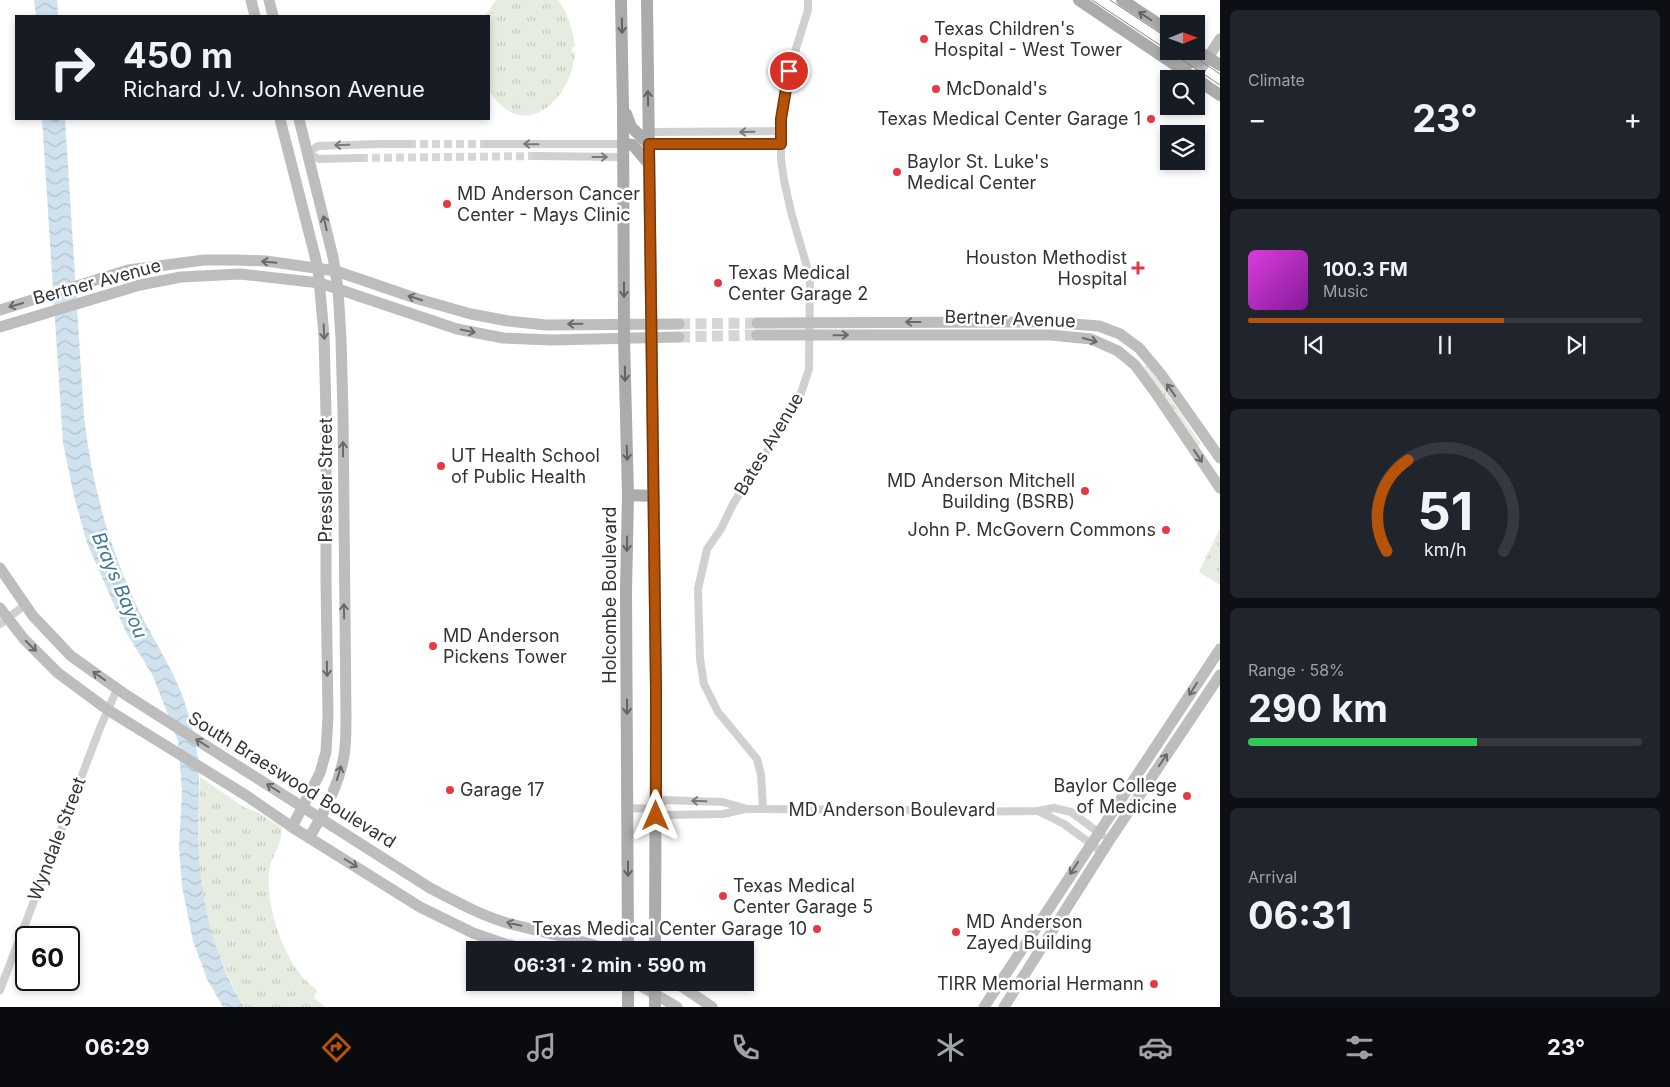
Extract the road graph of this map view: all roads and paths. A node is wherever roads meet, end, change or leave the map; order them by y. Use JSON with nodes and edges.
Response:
{"nodes":[{"id":1,"x":250,"y":0,"type":"edge"},
{"id":2,"x":269,"y":0,"type":"edge"},
{"id":3,"x":621,"y":0,"type":"edge"},
{"id":4,"x":647,"y":0,"type":"edge"},
{"id":5,"x":808,"y":0,"type":"edge"},
{"id":6,"x":1079,"y":0,"type":"edge"},
{"id":7,"x":1122,"y":0,"type":"edge"},
{"id":8,"x":255,"y":15,"type":"edge"},
{"id":9,"x":273,"y":15,"type":"edge"},
{"id":10,"x":1160,"y":25,"type":"edge"},
{"id":11,"x":1120,"y":27,"type":"junction"},
{"id":12,"x":1220,"y":39,"type":"edge"},
{"id":13,"x":1205,"y":55,"type":"edge"},
{"id":14,"x":1208,"y":57,"type":"junction"},
{"id":15,"x":1220,"y":65,"type":"edge"},
{"id":16,"x":1183,"y":70,"type":"edge"},
{"id":17,"x":1200,"y":70,"type":"edge"},
{"id":18,"x":1205,"y":85,"type":"edge"},
{"id":19,"x":1220,"y":95,"type":"edge"},
{"id":20,"x":623,"y":107,"type":"junction"},
{"id":21,"x":280,"y":120,"type":"edge"},
{"id":22,"x":299,"y":120,"type":"edge"},
{"id":23,"x":781,"y":131,"type":"junction"},
{"id":24,"x":649,"y":138,"type":"junction"},
{"id":25,"x":408,"y":144,"type":"tunnel mouth"},
{"id":26,"x":486,"y":144,"type":"tunnel mouth"},
{"id":27,"x":577,"y":144,"type":"junction"},
{"id":28,"x":781,"y":144,"type":"junction"},
{"id":29,"x":623,"y":150,"type":"junction"},
{"id":30,"x":307,"y":153,"type":"junction"},
{"id":31,"x":536,"y":156,"type":"tunnel mouth"},
{"id":32,"x":290,"y":157,"type":"junction"},
{"id":33,"x":577,"y":157,"type":"junction"},
{"id":34,"x":360,"y":158,"type":"tunnel mouth"},
{"id":35,"x":649,"y":164,"type":"junction"},
{"id":36,"x":204,"y":260,"type":"junction"},
{"id":37,"x":318,"y":268,"type":"junction"},
{"id":38,"x":336,"y":271,"type":"junction"},
{"id":39,"x":205,"y":276,"type":"junction"},
{"id":40,"x":320,"y":283,"type":"junction"},
{"id":41,"x":338,"y":289,"type":"junction"},
{"id":42,"x":442,"y":306,"type":"junction"},
{"id":43,"x":0,"y":310,"type":"edge"},
{"id":44,"x":437,"y":322,"type":"junction"},
{"id":45,"x":809,"y":322,"type":"junction"},
{"id":46,"x":651,"y":323,"type":"junction"},
{"id":47,"x":757,"y":323,"type":"tunnel mouth"},
{"id":48,"x":625,"y":324,"type":"junction"},
{"id":49,"x":679,"y":324,"type":"tunnel mouth"},
{"id":50,"x":0,"y":326,"type":"edge"},
{"id":51,"x":757,"y":335,"type":"tunnel mouth"},
{"id":52,"x":810,"y":335,"type":"junction"},
{"id":53,"x":679,"y":337,"type":"tunnel mouth"},
{"id":54,"x":652,"y":338,"type":"junction"},
{"id":55,"x":624,"y":339,"type":"junction"},
{"id":56,"x":326,"y":413,"type":"junction"},
{"id":57,"x":343,"y":413,"type":"junction"},
{"id":58,"x":1220,"y":458,"type":"edge"},
{"id":59,"x":1220,"y":488,"type":"edge"},
{"id":60,"x":628,"y":495,"type":"junction"},
{"id":61,"x":653,"y":496,"type":"junction"},
{"id":62,"x":326,"y":555,"type":"junction"},
{"id":63,"x":343,"y":555,"type":"junction"},
{"id":64,"x":0,"y":568,"type":"edge"},
{"id":65,"x":326,"y":579,"type":"junction"},
{"id":66,"x":344,"y":579,"type":"junction"},
{"id":67,"x":25,"y":605,"type":"junction"},
{"id":68,"x":0,"y":608,"type":"edge"},
{"id":69,"x":4,"y":621,"type":"edge"},
{"id":70,"x":1220,"y":649,"type":"edge"},
{"id":71,"x":1220,"y":675,"type":"edge"},
{"id":72,"x":122,"y":692,"type":"junction"},
{"id":73,"x":108,"y":710,"type":"junction"},
{"id":74,"x":328,"y":716,"type":"junction"},
{"id":75,"x":346,"y":716,"type":"junction"},
{"id":76,"x":303,"y":807,"type":"junction"},
{"id":77,"x":628,"y":808,"type":"junction"},
{"id":78,"x":656,"y":809,"type":"junction"},
{"id":79,"x":746,"y":809,"type":"junction"},
{"id":80,"x":763,"y":809,"type":"junction"},
{"id":81,"x":1038,"y":811,"type":"junction"},
{"id":82,"x":321,"y":818,"type":"junction"},
{"id":83,"x":292,"y":826,"type":"junction"},
{"id":84,"x":1098,"y":832,"type":"junction"},
{"id":85,"x":309,"y":838,"type":"junction"},
{"id":86,"x":1109,"y":841,"type":"junction"},
{"id":87,"x":1091,"y":843,"type":"junction"},
{"id":88,"x":1102,"y":852,"type":"junction"},
{"id":89,"x":496,"y":941,"type":"edge"},
{"id":90,"x":582,"y":941,"type":"edge"},
{"id":91,"x":628,"y":941,"type":"edge"},
{"id":92,"x":655,"y":941,"type":"edge"},
{"id":93,"x":0,"y":990,"type":"edge"},
{"id":94,"x":628,"y":991,"type":"edge"},
{"id":95,"x":655,"y":991,"type":"edge"},
{"id":96,"x":658,"y":991,"type":"edge"},
{"id":97,"x":689,"y":991,"type":"edge"},
{"id":98,"x":628,"y":1007,"type":"edge"},
{"id":99,"x":655,"y":1007,"type":"edge"},
{"id":100,"x":677,"y":1007,"type":"edge"},
{"id":101,"x":712,"y":1007,"type":"edge"},
{"id":102,"x":984,"y":1007,"type":"edge"},
{"id":103,"x":1004,"y":1007,"type":"edge"}],
"edges":[{"from":1,"to":8,"type":"street"},
{"from":2,"to":9,"type":"street"},
{"from":3,"to":20,"type":"main road","name":"Holcombe Boulevard","one_way":true},
{"from":24,"to":4,"type":"main road","one_way":true},
{"from":5,"to":23,"type":"street","name":"Bates Avenue"},
{"from":6,"to":11,"type":"main road"},
{"from":10,"to":7,"type":"main road","one_way":true},
{"from":11,"to":14,"type":"main road"},
{"from":11,"to":16,"type":"main road"},
{"from":12,"to":14,"type":"street"},
{"from":13,"to":14,"type":"main road"},
{"from":14,"to":15,"type":"main road"},
{"from":14,"to":17,"type":"street"},
{"from":18,"to":19,"type":"main road"},
{"from":20,"to":24,"type":"main road"},
{"from":20,"to":29,"type":"main road","name":"Holcombe Boulevard"},
{"from":21,"to":32,"type":"street","name":"Pressler Street"},
{"from":22,"to":30,"type":"street","name":"Pressler Street"},
{"from":23,"to":24,"type":"street","one_way":true},
{"from":23,"to":28,"type":"street","name":"Bates Avenue"},
{"from":24,"to":28,"type":"street"},
{"from":24,"to":35,"type":"main road"},
{"from":25,"to":30,"type":"street","one_way":true},
{"from":27,"to":26,"type":"street","one_way":true},
{"from":27,"to":29,"type":"street"},
{"from":27,"to":33,"type":"street"},
{"from":28,"to":45,"type":"street","name":"Bates Avenue"},
{"from":33,"to":29,"type":"street","one_way":true},
{"from":29,"to":35,"type":"main road"},
{"from":29,"to":48,"type":"main road","name":"Holcombe Boulevard","one_way":true},
{"from":30,"to":32,"type":"street"},
{"from":30,"to":34,"type":"street"},
{"from":38,"to":30,"type":"street","name":"Pressler Street","one_way":true},
{"from":31,"to":33,"type":"street"},
{"from":32,"to":37,"type":"street","name":"Pressler Street"},
{"from":35,"to":46,"type":"main road"},
{"from":37,"to":36,"type":"street","name":"Bertner Avenue","one_way":true},
{"from":36,"to":39,"type":"street"},
{"from":36,"to":43,"type":"street","name":"Bertner Avenue","one_way":true},
{"from":37,"to":38,"type":"street","name":"Bertner Avenue"},
{"from":37,"to":40,"type":"street","name":"Pressler Street"},
{"from":38,"to":41,"type":"street","name":"Pressler Street"},
{"from":42,"to":38,"type":"street","name":"Bertner Avenue","one_way":true},
{"from":39,"to":40,"type":"street","name":"Bertner Avenue"},
{"from":39,"to":50,"type":"street","name":"Bertner Avenue"},
{"from":40,"to":41,"type":"street","name":"Bertner Avenue"},
{"from":40,"to":56,"type":"street","name":"Pressler Street","one_way":true},
{"from":41,"to":44,"type":"street","name":"Bertner Avenue"},
{"from":41,"to":57,"type":"street","name":"Pressler Street"},
{"from":42,"to":44,"type":"street"},
{"from":48,"to":42,"type":"street","name":"Bertner Avenue","one_way":true},
{"from":44,"to":55,"type":"street","name":"Bertner Avenue","one_way":true},
{"from":45,"to":47,"type":"street","name":"Bertner Avenue"},
{"from":45,"to":52,"type":"street","name":"Bates Avenue"},
{"from":58,"to":45,"type":"street","name":"Bertner Avenue","one_way":true},
{"from":46,"to":48,"type":"street","name":"Bertner Avenue"},
{"from":46,"to":49,"type":"street","name":"Bertner Avenue"},
{"from":46,"to":54,"type":"main road"},
{"from":48,"to":55,"type":"main road","name":"Holcombe Boulevard"},
{"from":51,"to":52,"type":"street","name":"Bertner Avenue"},
{"from":52,"to":59,"type":"street","name":"Bertner Avenue","one_way":true},
{"from":52,"to":80,"type":"street","name":"Bates Avenue"},
{"from":53,"to":54,"type":"street","name":"Bertner Avenue"},
{"from":54,"to":55,"type":"street","name":"Bertner Avenue"},
{"from":54,"to":61,"type":"main road"},
{"from":55,"to":60,"type":"main road","name":"Holcombe Boulevard","one_way":true},
{"from":56,"to":57,"type":"street"},
{"from":56,"to":62,"type":"street","name":"Pressler Street"},
{"from":63,"to":57,"type":"street","name":"Pressler Street","one_way":true},
{"from":60,"to":61,"type":"main road"},
{"from":60,"to":77,"type":"main road","name":"Holcombe Boulevard","one_way":true},
{"from":61,"to":78,"type":"main road"},
{"from":62,"to":63,"type":"street"},
{"from":62,"to":65,"type":"street","name":"Pressler Street"},
{"from":63,"to":66,"type":"street","name":"Pressler Street"},
{"from":64,"to":67,"type":"street","name":"South Braeswood Boulevard"},
{"from":65,"to":66,"type":"street"},
{"from":65,"to":74,"type":"street","name":"Pressler Street","one_way":true},
{"from":75,"to":66,"type":"street","name":"Pressler Street","one_way":true},
{"from":67,"to":69,"type":"street"},
{"from":72,"to":67,"type":"street","name":"South Braeswood Boulevard","one_way":true},
{"from":68,"to":69,"type":"street"},
{"from":69,"to":73,"type":"street","one_way":true},
{"from":70,"to":84,"type":"street","one_way":true},
{"from":86,"to":71,"type":"street","one_way":true},
{"from":72,"to":73,"type":"street","name":"Wyndale Street"},
{"from":76,"to":72,"type":"street","name":"South Braeswood Boulevard","one_way":true},
{"from":73,"to":83,"type":"street"},
{"from":73,"to":93,"type":"street","name":"Wyndale Street"},
{"from":74,"to":75,"type":"street"},
{"from":74,"to":76,"type":"street","name":"Pressler Street"},
{"from":82,"to":75,"type":"street","name":"Pressler Street","one_way":true},
{"from":76,"to":82,"type":"street","name":"South Braeswood Boulevard"},
{"from":76,"to":83,"type":"street","name":"Pressler Street"},
{"from":77,"to":78,"type":"street","name":"MD Anderson Boulevard"},
{"from":77,"to":91,"type":"main road","name":"Holcombe Boulevard","one_way":true},
{"from":78,"to":79,"type":"street","name":"MD Anderson Boulevard"},
{"from":79,"to":78,"type":"street","name":"MD Anderson Boulevard","one_way":true},
{"from":78,"to":92,"type":"main road"},
{"from":79,"to":80,"type":"street","name":"MD Anderson Boulevard"},
{"from":80,"to":81,"type":"street","name":"MD Anderson Boulevard"},
{"from":81,"to":84,"type":"street","name":"MD Anderson Boulevard"},
{"from":81,"to":87,"type":"street","name":"MD Anderson Boulevard"},
{"from":82,"to":85,"type":"street","name":"Pressler Street"},
{"from":90,"to":82,"type":"street","name":"South Braeswood Boulevard","one_way":true},
{"from":83,"to":85,"type":"street"},
{"from":84,"to":86,"type":"street","name":"MD Anderson Boulevard"},
{"from":84,"to":87,"type":"street"},
{"from":85,"to":89,"type":"street","one_way":true},
{"from":86,"to":88,"type":"street"},
{"from":87,"to":88,"type":"street","name":"MD Anderson Boulevard"},
{"from":87,"to":102,"type":"street","one_way":true},
{"from":88,"to":103,"type":"street"},
{"from":94,"to":98,"type":"main road"},
{"from":95,"to":99,"type":"main road"},
{"from":96,"to":100,"type":"street"},
{"from":97,"to":101,"type":"street"}]}
